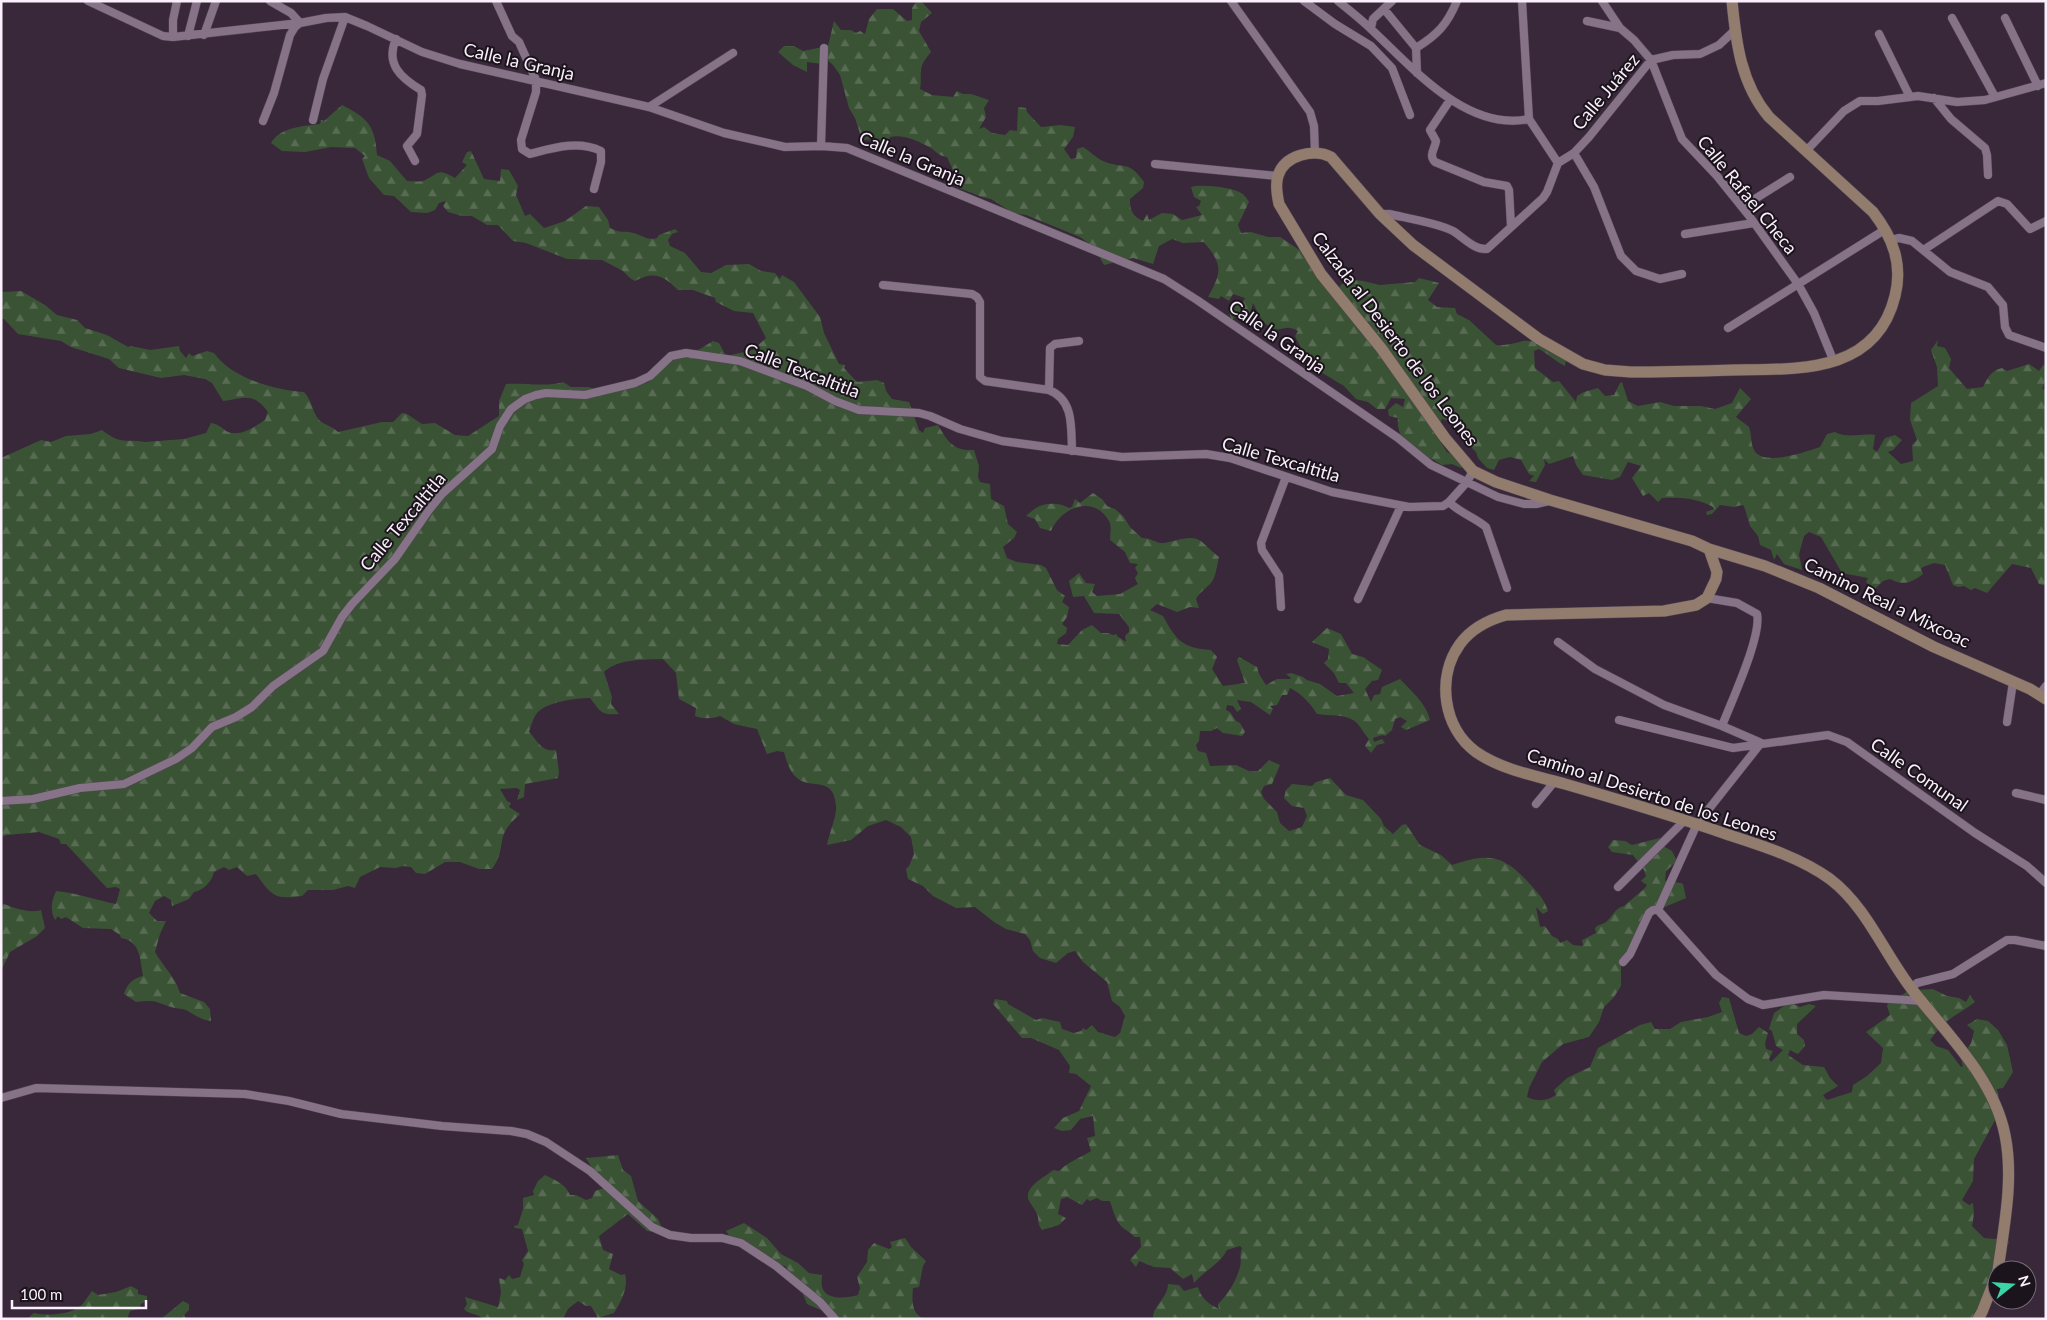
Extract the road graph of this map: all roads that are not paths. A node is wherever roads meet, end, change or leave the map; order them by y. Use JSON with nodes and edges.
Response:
{"nodes":[{"id":1,"x":88,"y":1,"type":"edge"},
{"id":2,"x":177,"y":1,"type":"edge"},
{"id":3,"x":197,"y":1,"type":"edge"},
{"id":4,"x":216,"y":1,"type":"edge"},
{"id":5,"x":270,"y":1,"type":"edge"},
{"id":6,"x":496,"y":1,"type":"edge"},
{"id":7,"x":1231,"y":1,"type":"edge"},
{"id":8,"x":1304,"y":1,"type":"edge"},
{"id":9,"x":1338,"y":1,"type":"edge"},
{"id":10,"x":1392,"y":1,"type":"edge"},
{"id":11,"x":1457,"y":1,"type":"edge"},
{"id":12,"x":1522,"y":1,"type":"edge"},
{"id":13,"x":1602,"y":1,"type":"edge"},
{"id":14,"x":1732,"y":1,"type":"edge"},
{"id":15,"x":1384,"y":9,"type":"junction"},
{"id":16,"x":345,"y":18,"type":"junction"},
{"id":17,"x":1952,"y":18,"type":"dead end"},
{"id":18,"x":2005,"y":18,"type":"dead end"},
{"id":19,"x":1588,"y":21,"type":"dead end"},
{"id":20,"x":300,"y":23,"type":"junction"},
{"id":21,"x":1371,"y":28,"type":"junction"},
{"id":22,"x":1620,"y":28,"type":"junction"},
{"id":23,"x":1735,"y":30,"type":"junction"},
{"id":24,"x":1879,"y":34,"type":"dead end"},
{"id":25,"x":204,"y":35,"type":"junction"},
{"id":26,"x":188,"y":36,"type":"junction"},
{"id":27,"x":173,"y":37,"type":"junction"},
{"id":28,"x":396,"y":39,"type":"junction"},
{"id":29,"x":824,"y":48,"type":"dead end"},
{"id":30,"x":1416,"y":48,"type":"junction"},
{"id":31,"x":733,"y":53,"type":"dead end"},
{"id":32,"x":1651,"y":60,"type":"junction"},
{"id":33,"x":1418,"y":73,"type":"junction"},
{"id":34,"x":536,"y":80,"type":"junction"},
{"id":35,"x":2042,"y":84,"type":"edge"},
{"id":36,"x":1910,"y":97,"type":"junction"},
{"id":37,"x":1995,"y":97,"type":"junction"},
{"id":38,"x":1934,"y":98,"type":"junction"},
{"id":39,"x":1450,"y":100,"type":"junction"},
{"id":40,"x":649,"y":107,"type":"junction"},
{"id":41,"x":1410,"y":115,"type":"dead end"},
{"id":42,"x":1530,"y":119,"type":"junction"},
{"id":43,"x":262,"y":120,"type":"dead end"},
{"id":44,"x":313,"y":120,"type":"dead end"},
{"id":45,"x":821,"y":146,"type":"junction"},
{"id":46,"x":1806,"y":150,"type":"junction"},
{"id":47,"x":1315,"y":153,"type":"junction"},
{"id":48,"x":1574,"y":153,"type":"junction"},
{"id":49,"x":416,"y":160,"type":"dead end"},
{"id":50,"x":1558,"y":163,"type":"junction"},
{"id":51,"x":1155,"y":164,"type":"dead end"},
{"id":52,"x":1988,"y":175,"type":"dead end"},
{"id":53,"x":1278,"y":176,"type":"junction"},
{"id":54,"x":1790,"y":177,"type":"dead end"},
{"id":55,"x":594,"y":189,"type":"dead end"},
{"id":56,"x":1742,"y":207,"type":"junction"},
{"id":57,"x":1380,"y":214,"type":"junction"},
{"id":58,"x":2046,"y":221,"type":"edge"},
{"id":59,"x":1754,"y":223,"type":"junction"},
{"id":60,"x":1511,"y":226,"type":"junction"},
{"id":61,"x":1886,"y":229,"type":"junction"},
{"id":62,"x":1685,"y":234,"type":"dead end"},
{"id":63,"x":1891,"y":240,"type":"junction"},
{"id":64,"x":1925,"y":249,"type":"junction"},
{"id":65,"x":1682,"y":274,"type":"dead end"},
{"id":66,"x":1798,"y":284,"type":"junction"},
{"id":67,"x":882,"y":285,"type":"dead end"},
{"id":68,"x":1728,"y":328,"type":"dead end"},
{"id":69,"x":1079,"y":341,"type":"dead end"},
{"id":70,"x":2046,"y":348,"type":"edge"},
{"id":71,"x":1834,"y":362,"type":"junction"},
{"id":72,"x":1048,"y":390,"type":"junction"},
{"id":73,"x":1072,"y":450,"type":"junction"},
{"id":74,"x":1474,"y":471,"type":"junction"},
{"id":75,"x":1286,"y":477,"type":"junction"},
{"id":76,"x":1466,"y":482,"type":"junction"},
{"id":77,"x":1550,"y":500,"type":"junction"},
{"id":78,"x":1449,"y":502,"type":"junction"},
{"id":79,"x":1401,"y":506,"type":"junction"},
{"id":80,"x":1709,"y":549,"type":"junction"},
{"id":81,"x":1507,"y":588,"type":"dead end"},
{"id":82,"x":1707,"y":598,"type":"junction"},
{"id":83,"x":1358,"y":599,"type":"dead end"},
{"id":84,"x":1281,"y":607,"type":"dead end"},
{"id":85,"x":1558,"y":642,"type":"dead end"},
{"id":86,"x":2013,"y":682,"type":"junction"},
{"id":87,"x":2044,"y":693,"type":"edge"},
{"id":88,"x":1619,"y":720,"type":"dead end"},
{"id":89,"x":2007,"y":722,"type":"dead end"},
{"id":90,"x":1722,"y":726,"type":"junction"},
{"id":91,"x":1760,"y":743,"type":"junction"},
{"id":92,"x":1555,"y":781,"type":"junction"},
{"id":93,"x":2016,"y":793,"type":"dead end"},
{"id":94,"x":1,"y":800,"type":"edge"},
{"id":95,"x":2046,"y":800,"type":"edge"},
{"id":96,"x":1536,"y":804,"type":"dead end"},
{"id":97,"x":1685,"y":820,"type":"junction"},
{"id":98,"x":1697,"y":824,"type":"junction"},
{"id":99,"x":2046,"y":883,"type":"edge"},
{"id":100,"x":1618,"y":887,"type":"dead end"},
{"id":101,"x":1656,"y":910,"type":"junction"},
{"id":102,"x":2046,"y":946,"type":"edge"},
{"id":103,"x":1623,"y":962,"type":"dead end"},
{"id":104,"x":1911,"y":988,"type":"junction"},
{"id":105,"x":1923,"y":1002,"type":"junction"},
{"id":106,"x":1,"y":1098,"type":"edge"},
{"id":107,"x":1999,"y":1260,"type":"edge"},
{"id":108,"x":1987,"y":1299,"type":"edge"},
{"id":109,"x":835,"y":1319,"type":"edge"},
{"id":110,"x":1978,"y":1319,"type":"edge"}],
"edges":[{"from":1,"to":27,"type":"street","name":"Calle la Granja"},
{"from":2,"to":27,"type":"street"},
{"from":3,"to":26,"type":"street"},
{"from":4,"to":25,"type":"street"},
{"from":5,"to":20,"type":"street"},
{"from":6,"to":34,"type":"street"},
{"from":7,"to":47,"type":"street"},
{"from":8,"to":41,"type":"street"},
{"from":9,"to":21,"type":"street"},
{"from":10,"to":15,"type":"street"},
{"from":11,"to":30,"type":"street"},
{"from":12,"to":42,"type":"street"},
{"from":13,"to":22,"type":"street","name":"Calle Rafael Checa"},
{"from":14,"to":23,"type":"street"},
{"from":15,"to":21,"type":"street"},
{"from":15,"to":30,"type":"street"},
{"from":16,"to":20,"type":"street","name":"Calle la Granja"},
{"from":16,"to":28,"type":"street","name":"Calle la Granja"},
{"from":16,"to":44,"type":"street"},
{"from":17,"to":37,"type":"street"},
{"from":18,"to":35,"type":"street"},
{"from":19,"to":22,"type":"street"},
{"from":20,"to":25,"type":"street","name":"Calle la Granja"},
{"from":20,"to":43,"type":"street"},
{"from":21,"to":33,"type":"street"},
{"from":22,"to":32,"type":"street","name":"Calle Rafael Checa"},
{"from":23,"to":32,"type":"street","name":"Calle Juárez"},
{"from":23,"to":46,"type":"street"},
{"from":24,"to":36,"type":"street"},
{"from":25,"to":26,"type":"street","name":"Calle la Granja"},
{"from":26,"to":27,"type":"street","name":"Calle la Granja"},
{"from":28,"to":34,"type":"street","name":"Calle la Granja"},
{"from":28,"to":49,"type":"street"},
{"from":29,"to":45,"type":"street"},
{"from":30,"to":33,"type":"street"},
{"from":31,"to":40,"type":"street"},
{"from":32,"to":48,"type":"street","name":"Calle Juárez"},
{"from":32,"to":56,"type":"street","name":"Calle Rafael Checa"},
{"from":33,"to":39,"type":"street"},
{"from":34,"to":40,"type":"street","name":"Calle la Granja"},
{"from":34,"to":55,"type":"street"},
{"from":35,"to":37,"type":"street"},
{"from":36,"to":38,"type":"street"},
{"from":36,"to":46,"type":"street"},
{"from":37,"to":38,"type":"street"},
{"from":38,"to":52,"type":"street"},
{"from":39,"to":42,"type":"street"},
{"from":39,"to":60,"type":"street"},
{"from":40,"to":45,"type":"street","name":"Calle la Granja"},
{"from":42,"to":50,"type":"street"},
{"from":45,"to":76,"type":"street","name":"Calle la Granja"},
{"from":46,"to":61,"type":"street"},
{"from":47,"to":53,"type":"street"},
{"from":47,"to":57,"type":"street"},
{"from":48,"to":50,"type":"street","name":"Calle Juárez"},
{"from":48,"to":65,"type":"street"},
{"from":50,"to":60,"type":"street"},
{"from":51,"to":53,"type":"street"},
{"from":53,"to":74,"type":"street","name":"Calzada al Desierto de los Leones"},
{"from":54,"to":56,"type":"street"},
{"from":56,"to":59,"type":"street","name":"Calle Rafael Checa"},
{"from":57,"to":60,"type":"street"},
{"from":57,"to":71,"type":"street"},
{"from":58,"to":64,"type":"street"},
{"from":59,"to":62,"type":"street"},
{"from":59,"to":66,"type":"street","name":"Calle Rafael Checa"},
{"from":61,"to":63,"type":"street"},
{"from":61,"to":66,"type":"street"},
{"from":63,"to":64,"type":"street"},
{"from":63,"to":71,"type":"street"},
{"from":64,"to":70,"type":"street"},
{"from":66,"to":68,"type":"street"},
{"from":66,"to":71,"type":"street","name":"Calle Rafael Checa"},
{"from":67,"to":72,"type":"street"},
{"from":69,"to":72,"type":"street"},
{"from":72,"to":73,"type":"street"},
{"from":73,"to":75,"type":"street","name":"Calle Texcaltitla"},
{"from":73,"to":94,"type":"street","name":"Calle Texcaltitla"},
{"from":74,"to":76,"type":"street"},
{"from":74,"to":77,"type":"street","name":"Calzada al Desierto de los Leones"},
{"from":75,"to":79,"type":"street","name":"Calle Texcaltitla"},
{"from":75,"to":84,"type":"street"},
{"from":76,"to":77,"type":"street","name":"Calle la Granja"},
{"from":76,"to":78,"type":"street"},
{"from":77,"to":80,"type":"street","name":"Calzada al Desierto de los Leones"},
{"from":78,"to":79,"type":"street","name":"Calle Texcaltitla"},
{"from":78,"to":81,"type":"street"},
{"from":79,"to":83,"type":"street"},
{"from":80,"to":82,"type":"street"},
{"from":80,"to":86,"type":"street","name":"Camino Real a Mixcoac"},
{"from":82,"to":90,"type":"street"},
{"from":82,"to":92,"type":"street","name":"Camino al Desierto de los Leones"},
{"from":85,"to":90,"type":"street"},
{"from":86,"to":87,"type":"street","name":"Camino Real a Mixcoac"},
{"from":86,"to":89,"type":"street"},
{"from":88,"to":91,"type":"street","name":"Calle Comunal"},
{"from":90,"to":91,"type":"street"},
{"from":91,"to":98,"type":"street"},
{"from":91,"to":99,"type":"street","name":"Calle Comunal"},
{"from":92,"to":96,"type":"street"},
{"from":92,"to":97,"type":"street","name":"Camino al Desierto de los Leones"},
{"from":93,"to":95,"type":"street"},
{"from":97,"to":98,"type":"street","name":"Camino al Desierto de los Leones"},
{"from":97,"to":100,"type":"street"},
{"from":98,"to":101,"type":"street"},
{"from":98,"to":104,"type":"street","name":"Camino al Desierto de los Leones"},
{"from":101,"to":103,"type":"street"},
{"from":101,"to":105,"type":"street"},
{"from":102,"to":104,"type":"street"},
{"from":104,"to":105,"type":"street","name":"Camino al Desierto de los Leones"},
{"from":105,"to":107,"type":"street","name":"Camino al Desierto de los Leones"},
{"from":106,"to":109,"type":"street"},
{"from":108,"to":110,"type":"street"}]}
